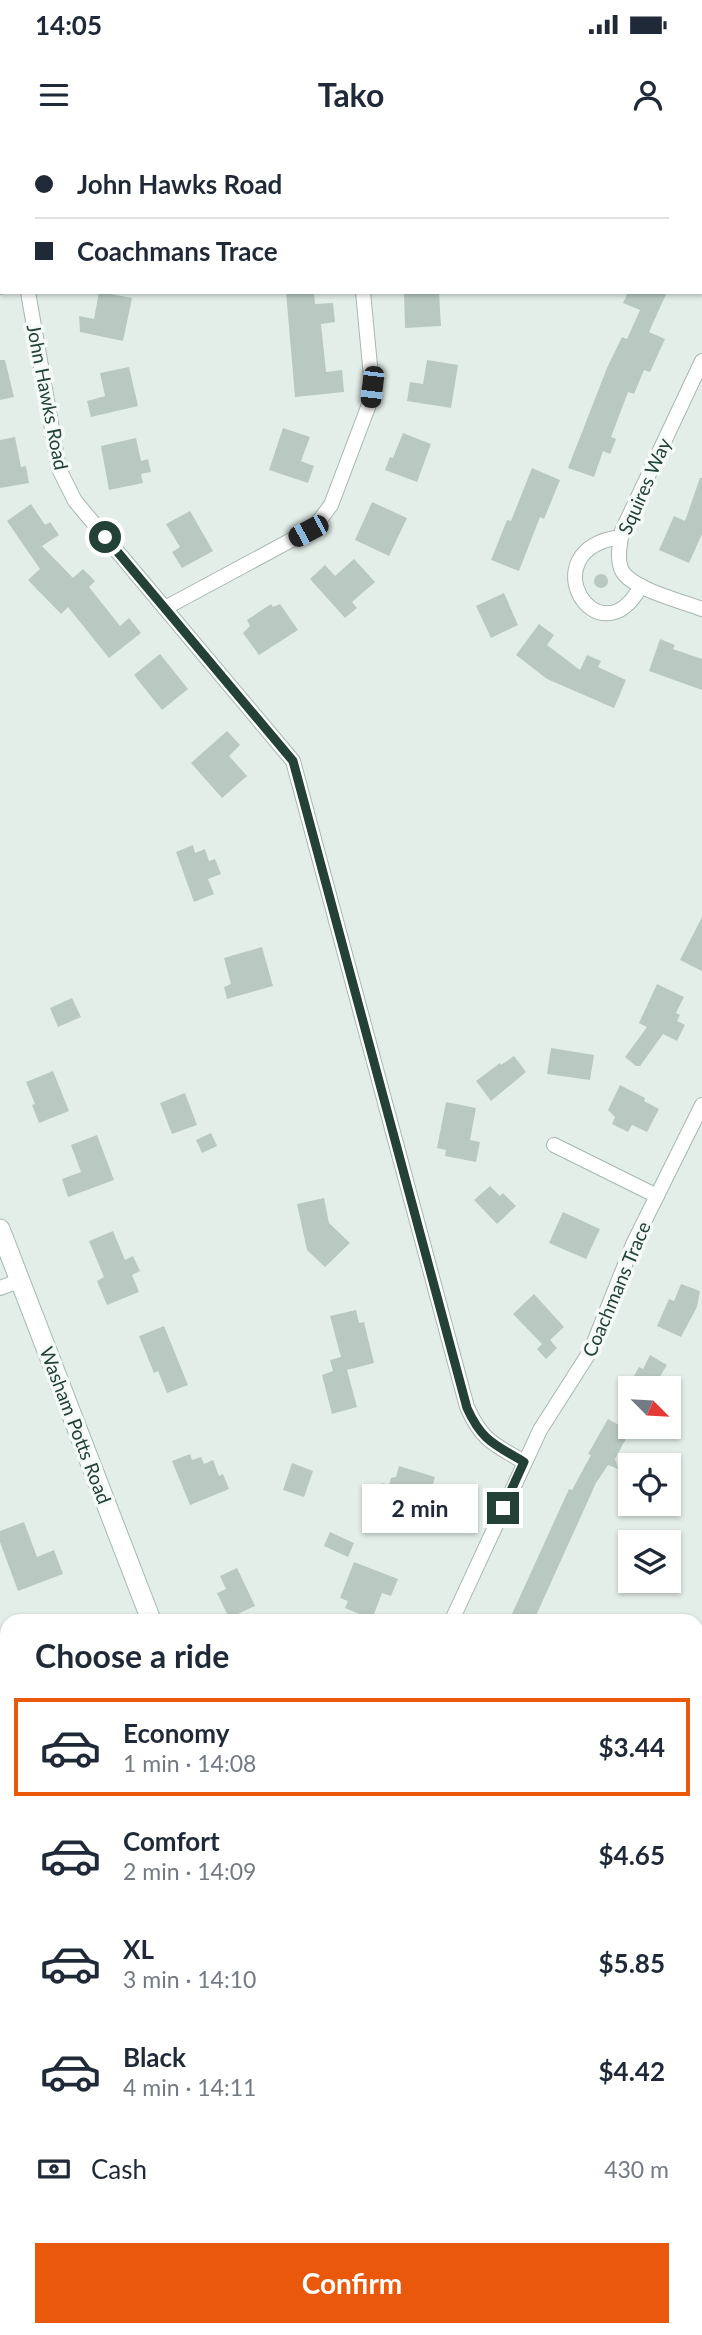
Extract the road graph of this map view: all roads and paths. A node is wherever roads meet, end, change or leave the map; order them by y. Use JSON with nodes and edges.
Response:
{"nodes":[{"id":1,"x":28,"y":294,"type":"edge"},
{"id":2,"x":363,"y":294,"type":"edge"},
{"id":3,"x":702,"y":362,"type":"edge"},
{"id":4,"x":621,"y":537,"type":"junction"},
{"id":5,"x":641,"y":586,"type":"junction"},
{"id":6,"x":165,"y":608,"type":"junction"},
{"id":7,"x":702,"y":609,"type":"edge"},
{"id":8,"x":702,"y":1105,"type":"edge"},
{"id":9,"x":554,"y":1145,"type":"dead end"},
{"id":10,"x":657,"y":1196,"type":"junction"},
{"id":11,"x":0,"y":1229,"type":"edge"},
{"id":12,"x":21,"y":1280,"type":"junction"},
{"id":13,"x":0,"y":1288,"type":"edge"},
{"id":14,"x":524,"y":1462,"type":"junction"},
{"id":15,"x":149,"y":1614,"type":"edge"},
{"id":16,"x":455,"y":1614,"type":"edge"}],
"edges":[{"from":1,"to":6,"type":"street","name":"John Hawks Road"},
{"from":2,"to":6,"type":"street"},
{"from":3,"to":4,"type":"street","name":"Squires Way"},
{"from":4,"to":5,"type":"street","name":"Squires Way"},
{"from":4,"to":5,"type":"street"},
{"from":5,"to":7,"type":"street"},
{"from":6,"to":14,"type":"street","name":"John Hawks Road"},
{"from":8,"to":10,"type":"street","name":"Coachmans Trace"},
{"from":9,"to":10,"type":"street"},
{"from":10,"to":14,"type":"street","name":"Coachmans Trace"},
{"from":11,"to":12,"type":"street","name":"Washam Potts Road"},
{"from":12,"to":13,"type":"street"},
{"from":12,"to":15,"type":"street","name":"Washam Potts Road"},
{"from":14,"to":16,"type":"street","name":"Coachmans Trace"}]}
